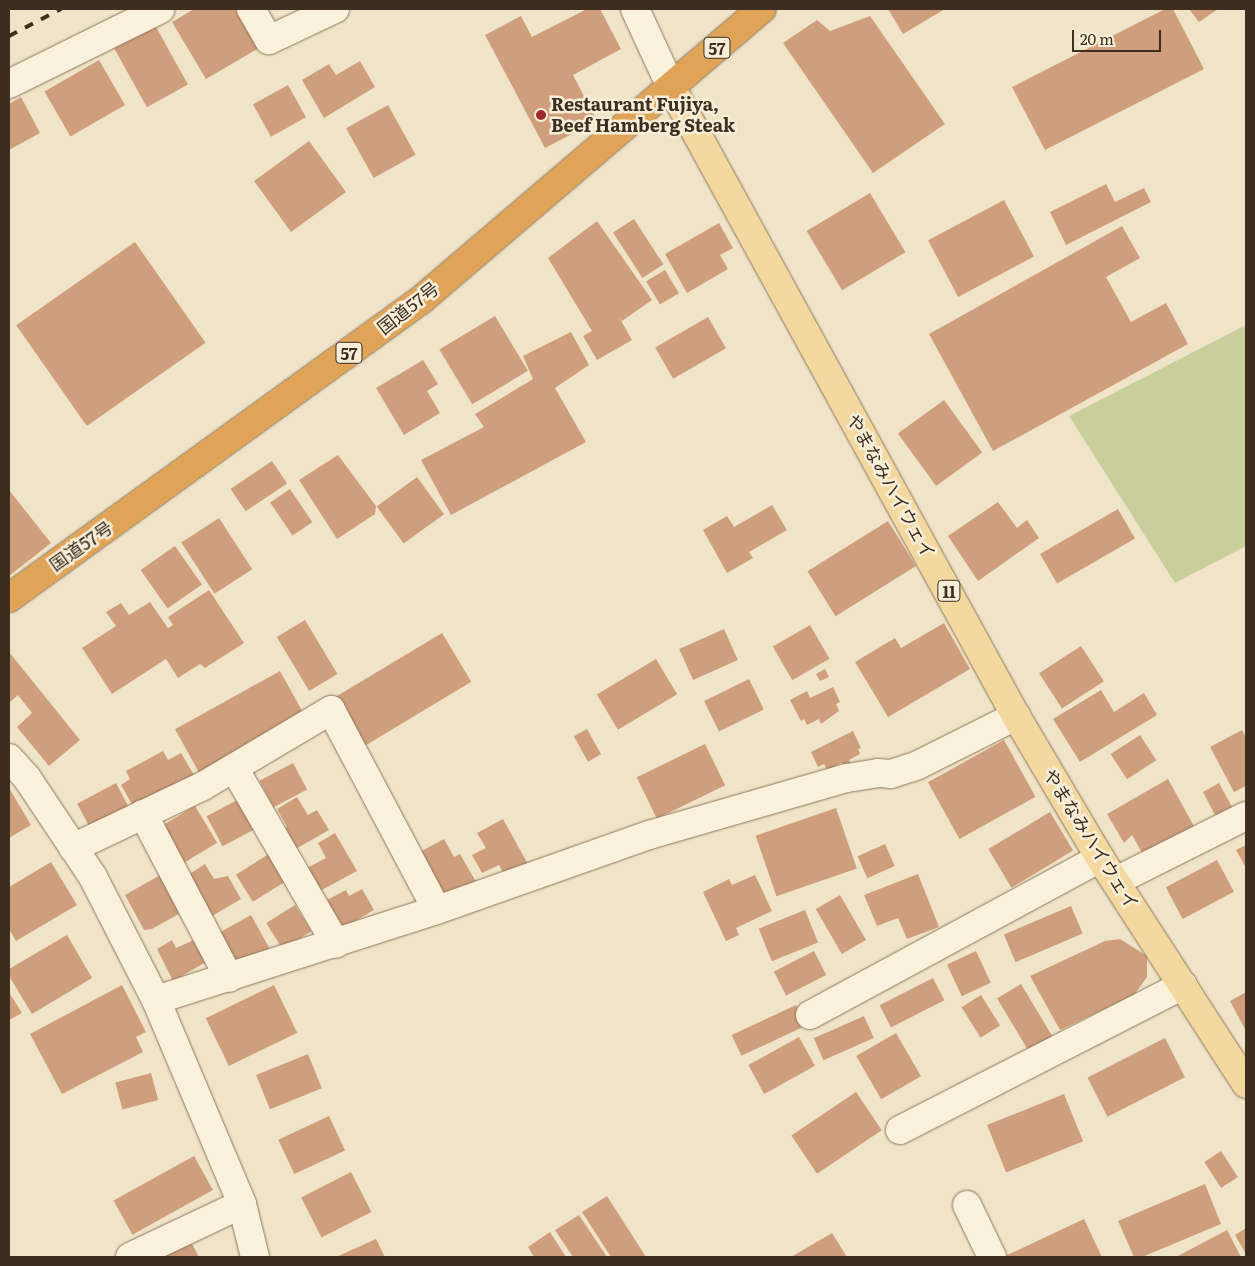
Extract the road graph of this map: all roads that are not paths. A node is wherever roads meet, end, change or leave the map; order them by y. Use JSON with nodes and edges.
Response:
{"nodes":[{"id":1,"x":161,"y":9,"type":"edge"},
{"id":2,"x":251,"y":9,"type":"edge"},
{"id":3,"x":335,"y":9,"type":"edge"},
{"id":4,"x":636,"y":9,"type":"edge"},
{"id":5,"x":762,"y":9,"type":"edge"},
{"id":6,"x":9,"y":84,"type":"edge"},
{"id":7,"x":671,"y":87,"type":"junction"},
{"id":8,"x":9,"y":598,"type":"edge"},
{"id":9,"x":1016,"y":716,"type":"junction"},
{"id":10,"x":9,"y":758,"type":"edge"},
{"id":11,"x":234,"y":768,"type":"junction"},
{"id":12,"x":143,"y":814,"type":"junction"},
{"id":13,"x":1246,"y":816,"type":"edge"},
{"id":14,"x":73,"y":848,"type":"junction"},
{"id":15,"x":1100,"y":858,"type":"junction"},
{"id":16,"x":1116,"y":881,"type":"junction"},
{"id":17,"x":437,"y":910,"type":"junction"},
{"id":18,"x":336,"y":944,"type":"junction"},
{"id":19,"x":230,"y":978,"type":"junction"},
{"id":20,"x":1183,"y":985,"type":"junction"},
{"id":21,"x":156,"y":1000,"type":"junction"},
{"id":22,"x":810,"y":1015,"type":"dead end"},
{"id":23,"x":1246,"y":1084,"type":"edge"},
{"id":24,"x":900,"y":1130,"type":"dead end"},
{"id":25,"x":242,"y":1204,"type":"junction"},
{"id":26,"x":967,"y":1205,"type":"dead end"},
{"id":27,"x":130,"y":1257,"type":"edge"},
{"id":28,"x":255,"y":1257,"type":"edge"},
{"id":29,"x":992,"y":1257,"type":"edge"}],
"edges":[{"from":1,"to":6,"type":"street"},
{"from":2,"to":3,"type":"street"},
{"from":4,"to":7,"type":"street"},
{"from":5,"to":7,"type":"highway","name":"国道57号","number":"57"},
{"from":7,"to":8,"type":"highway","name":"国道57号","number":"57"},
{"from":7,"to":9,"type":"main road","name":"やまなみハイウェイ","number":"11"},
{"from":9,"to":15,"type":"main road","name":"やまなみハイウェイ","number":"11"},
{"from":9,"to":17,"type":"street"},
{"from":10,"to":14,"type":"street"},
{"from":11,"to":12,"type":"street"},
{"from":11,"to":17,"type":"street"},
{"from":11,"to":18,"type":"street"},
{"from":12,"to":14,"type":"street"},
{"from":12,"to":19,"type":"street"},
{"from":13,"to":16,"type":"street"},
{"from":14,"to":21,"type":"street"},
{"from":15,"to":16,"type":"main road","name":"やまなみハイウェイ","number":"11"},
{"from":15,"to":22,"type":"street"},
{"from":16,"to":20,"type":"main road","name":"やまなみハイウェイ","number":"11"},
{"from":17,"to":18,"type":"street"},
{"from":18,"to":19,"type":"street"},
{"from":19,"to":21,"type":"street"},
{"from":20,"to":23,"type":"main road","name":"やまなみハイウェイ","number":"11"},
{"from":20,"to":24,"type":"street"},
{"from":21,"to":25,"type":"street"},
{"from":25,"to":27,"type":"street"},
{"from":25,"to":28,"type":"street"},
{"from":26,"to":29,"type":"street"}]}
